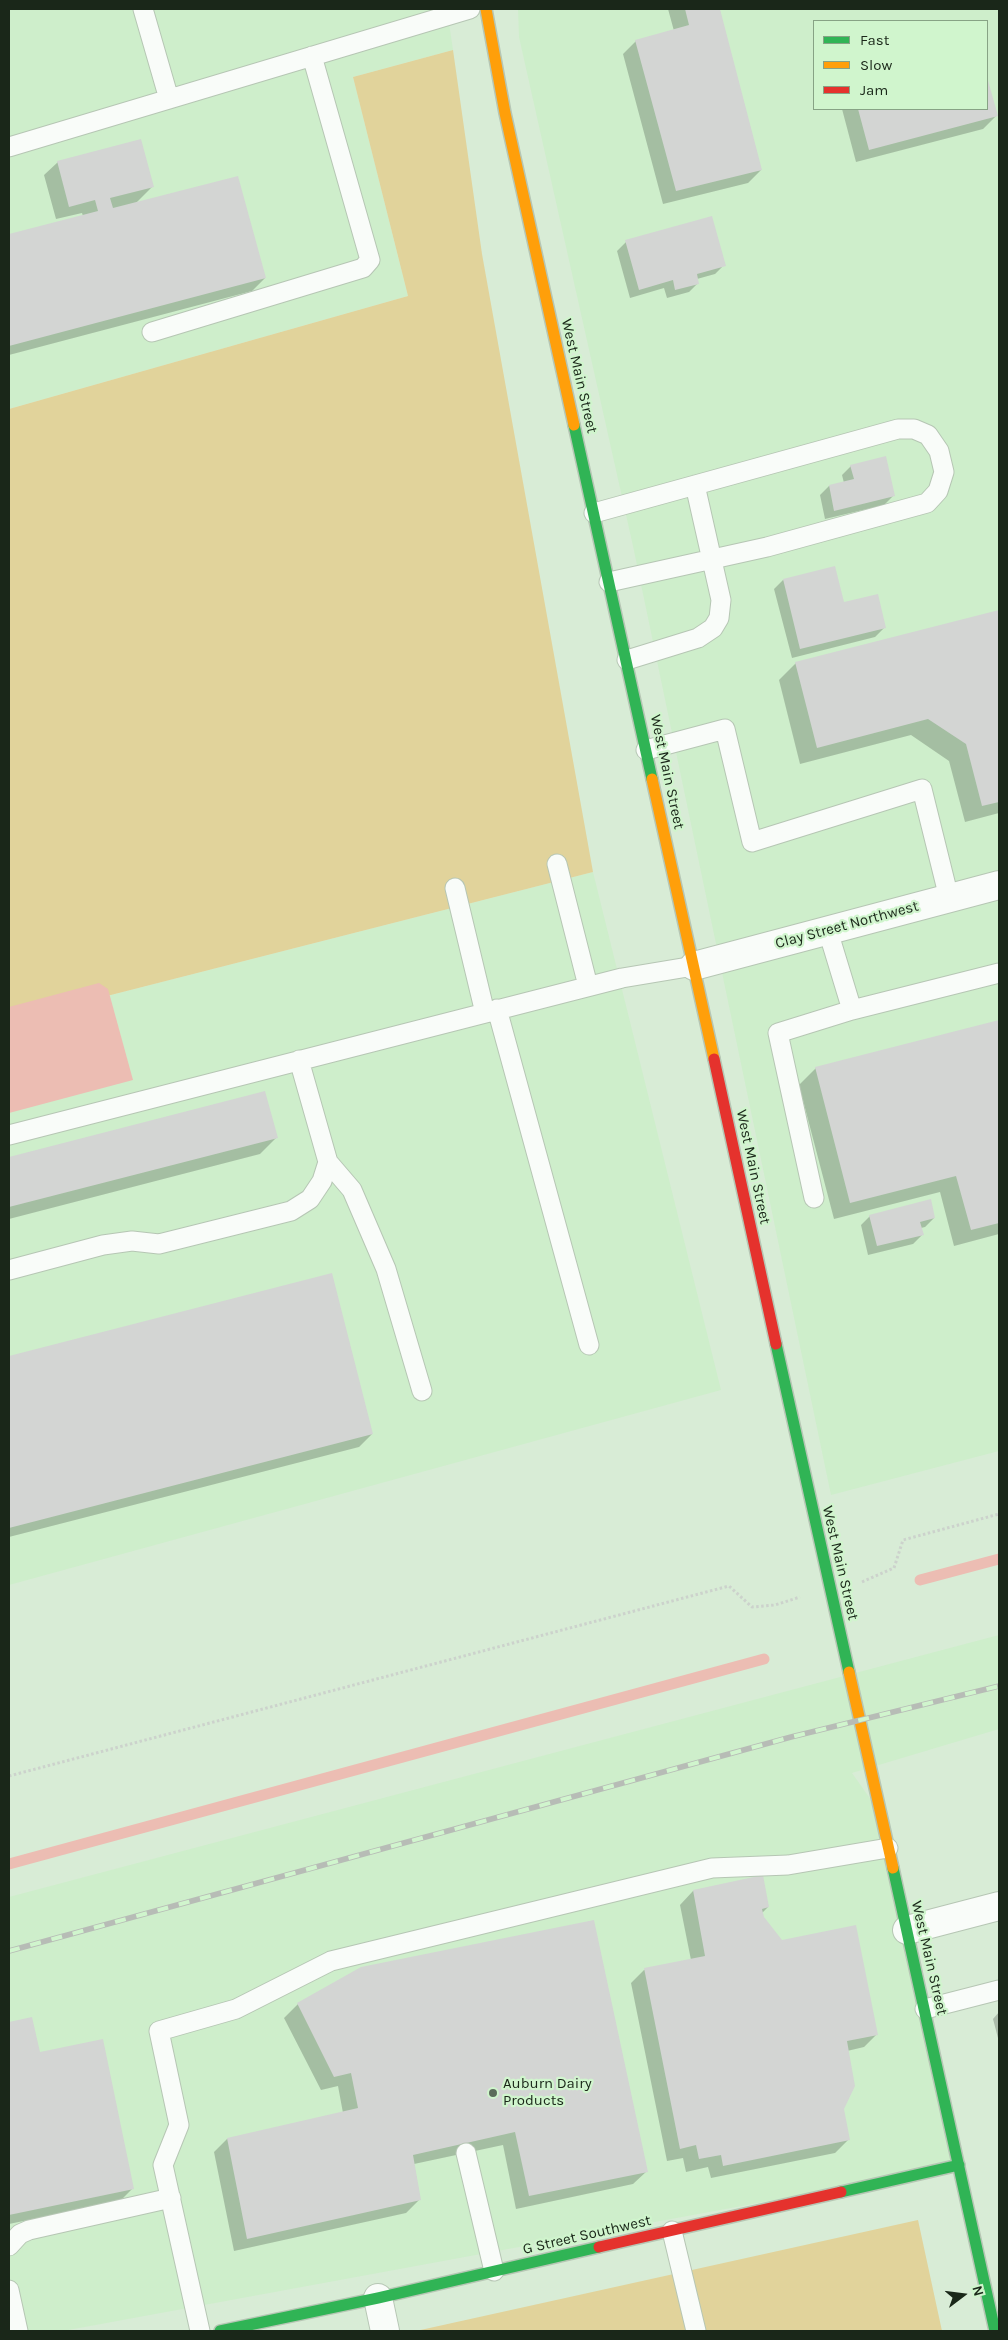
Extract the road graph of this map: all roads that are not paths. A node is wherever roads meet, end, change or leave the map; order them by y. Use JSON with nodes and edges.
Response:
{"nodes":[{"id":1,"x":143,"y":9,"type":"edge"},
{"id":2,"x":470,"y":9,"type":"edge"},
{"id":3,"x":486,"y":9,"type":"edge"},
{"id":4,"x":312,"y":56,"type":"junction"},
{"id":5,"x":169,"y":99,"type":"junction"},
{"id":6,"x":9,"y":147,"type":"edge"},
{"id":7,"x":152,"y":332,"type":"dead end"},
{"id":8,"x":695,"y":485,"type":"junction"},
{"id":9,"x":594,"y":513,"type":"junction"},
{"id":10,"x":712,"y":560,"type":"junction"},
{"id":11,"x":610,"y":582,"type":"junction"},
{"id":12,"x":627,"y":660,"type":"junction"},
{"id":13,"x":646,"y":750,"type":"junction"},
{"id":14,"x":557,"y":864,"type":"dead end"},
{"id":15,"x":999,"y":885,"type":"edge"},
{"id":16,"x":455,"y":888,"type":"dead end"},
{"id":17,"x":949,"y":898,"type":"junction"},
{"id":18,"x":828,"y":930,"type":"junction"},
{"id":19,"x":694,"y":966,"type":"junction"},
{"id":20,"x":999,"y":973,"type":"edge"},
{"id":21,"x":588,"y":986,"type":"junction"},
{"id":22,"x":852,"y":1010,"type":"junction"},
{"id":23,"x":491,"y":1011,"type":"junction"},
{"id":24,"x":299,"y":1060,"type":"junction"},
{"id":25,"x":9,"y":1135,"type":"edge"},
{"id":26,"x":328,"y":1162,"type":"junction"},
{"id":27,"x":814,"y":1198,"type":"dead end"},
{"id":28,"x":9,"y":1270,"type":"edge"},
{"id":29,"x":589,"y":1345,"type":"dead end"},
{"id":30,"x":422,"y":1391,"type":"dead end"},
{"id":31,"x":888,"y":1848,"type":"junction"},
{"id":32,"x":999,"y":1906,"type":"edge"},
{"id":33,"x":907,"y":1930,"type":"junction"},
{"id":34,"x":999,"y":1990,"type":"edge"},
{"id":35,"x":925,"y":2009,"type":"junction"},
{"id":36,"x":466,"y":2153,"type":"dead end"},
{"id":37,"x":959,"y":2165,"type":"junction"},
{"id":38,"x":171,"y":2198,"type":"junction"},
{"id":39,"x":672,"y":2231,"type":"junction"},
{"id":40,"x":9,"y":2246,"type":"edge"},
{"id":41,"x":494,"y":2271,"type":"junction"},
{"id":42,"x":9,"y":2290,"type":"edge"},
{"id":43,"x":378,"y":2298,"type":"junction"},
{"id":44,"x":18,"y":2331,"type":"edge"},
{"id":45,"x":200,"y":2331,"type":"edge"},
{"id":46,"x":220,"y":2331,"type":"edge"},
{"id":47,"x":385,"y":2331,"type":"edge"},
{"id":48,"x":696,"y":2331,"type":"edge"},
{"id":49,"x":995,"y":2331,"type":"edge"}],
"edges":[{"from":1,"to":5,"type":"lane"},
{"from":2,"to":4,"type":"lane"},
{"from":3,"to":9,"type":"main road","name":"West Main Street"},
{"from":4,"to":5,"type":"lane"},
{"from":4,"to":7,"type":"lane"},
{"from":5,"to":6,"type":"lane"},
{"from":8,"to":9,"type":"lane"},
{"from":8,"to":10,"type":"lane"},
{"from":8,"to":10,"type":"lane"},
{"from":9,"to":11,"type":"main road","name":"West Main Street"},
{"from":10,"to":11,"type":"lane"},
{"from":10,"to":12,"type":"lane"},
{"from":11,"to":12,"type":"main road","name":"West Main Street"},
{"from":12,"to":13,"type":"main road","name":"West Main Street"},
{"from":13,"to":17,"type":"lane"},
{"from":13,"to":19,"type":"main road","name":"West Main Street"},
{"from":14,"to":21,"type":"lane"},
{"from":15,"to":17,"type":"street","name":"Clay Street Northwest"},
{"from":16,"to":23,"type":"lane"},
{"from":17,"to":18,"type":"street","name":"Clay Street Northwest"},
{"from":18,"to":19,"type":"street","name":"Clay Street Northwest"},
{"from":18,"to":22,"type":"lane"},
{"from":19,"to":21,"type":"lane"},
{"from":19,"to":31,"type":"main road","name":"West Main Street"},
{"from":20,"to":22,"type":"lane"},
{"from":21,"to":23,"type":"lane"},
{"from":22,"to":27,"type":"lane"},
{"from":23,"to":24,"type":"lane"},
{"from":23,"to":29,"type":"lane"},
{"from":24,"to":25,"type":"lane"},
{"from":24,"to":26,"type":"lane"},
{"from":26,"to":28,"type":"lane"},
{"from":26,"to":30,"type":"lane"},
{"from":31,"to":33,"type":"main road","name":"West Main Street"},
{"from":31,"to":38,"type":"lane"},
{"from":32,"to":33,"type":"street"},
{"from":33,"to":35,"type":"main road","name":"West Main Street"},
{"from":34,"to":35,"type":"lane"},
{"from":35,"to":37,"type":"main road","name":"West Main Street"},
{"from":36,"to":41,"type":"lane"},
{"from":37,"to":39,"type":"main road","name":"G Street Southwest"},
{"from":37,"to":49,"type":"main road","name":"West Main Street"},
{"from":38,"to":40,"type":"lane"},
{"from":38,"to":45,"type":"lane"},
{"from":39,"to":41,"type":"main road","name":"G Street Southwest"},
{"from":39,"to":48,"type":"lane"},
{"from":41,"to":43,"type":"main road","name":"G Street Southwest"},
{"from":42,"to":44,"type":"lane"},
{"from":43,"to":46,"type":"main road","name":"G Street Southwest"},
{"from":43,"to":47,"type":"street"}]}
